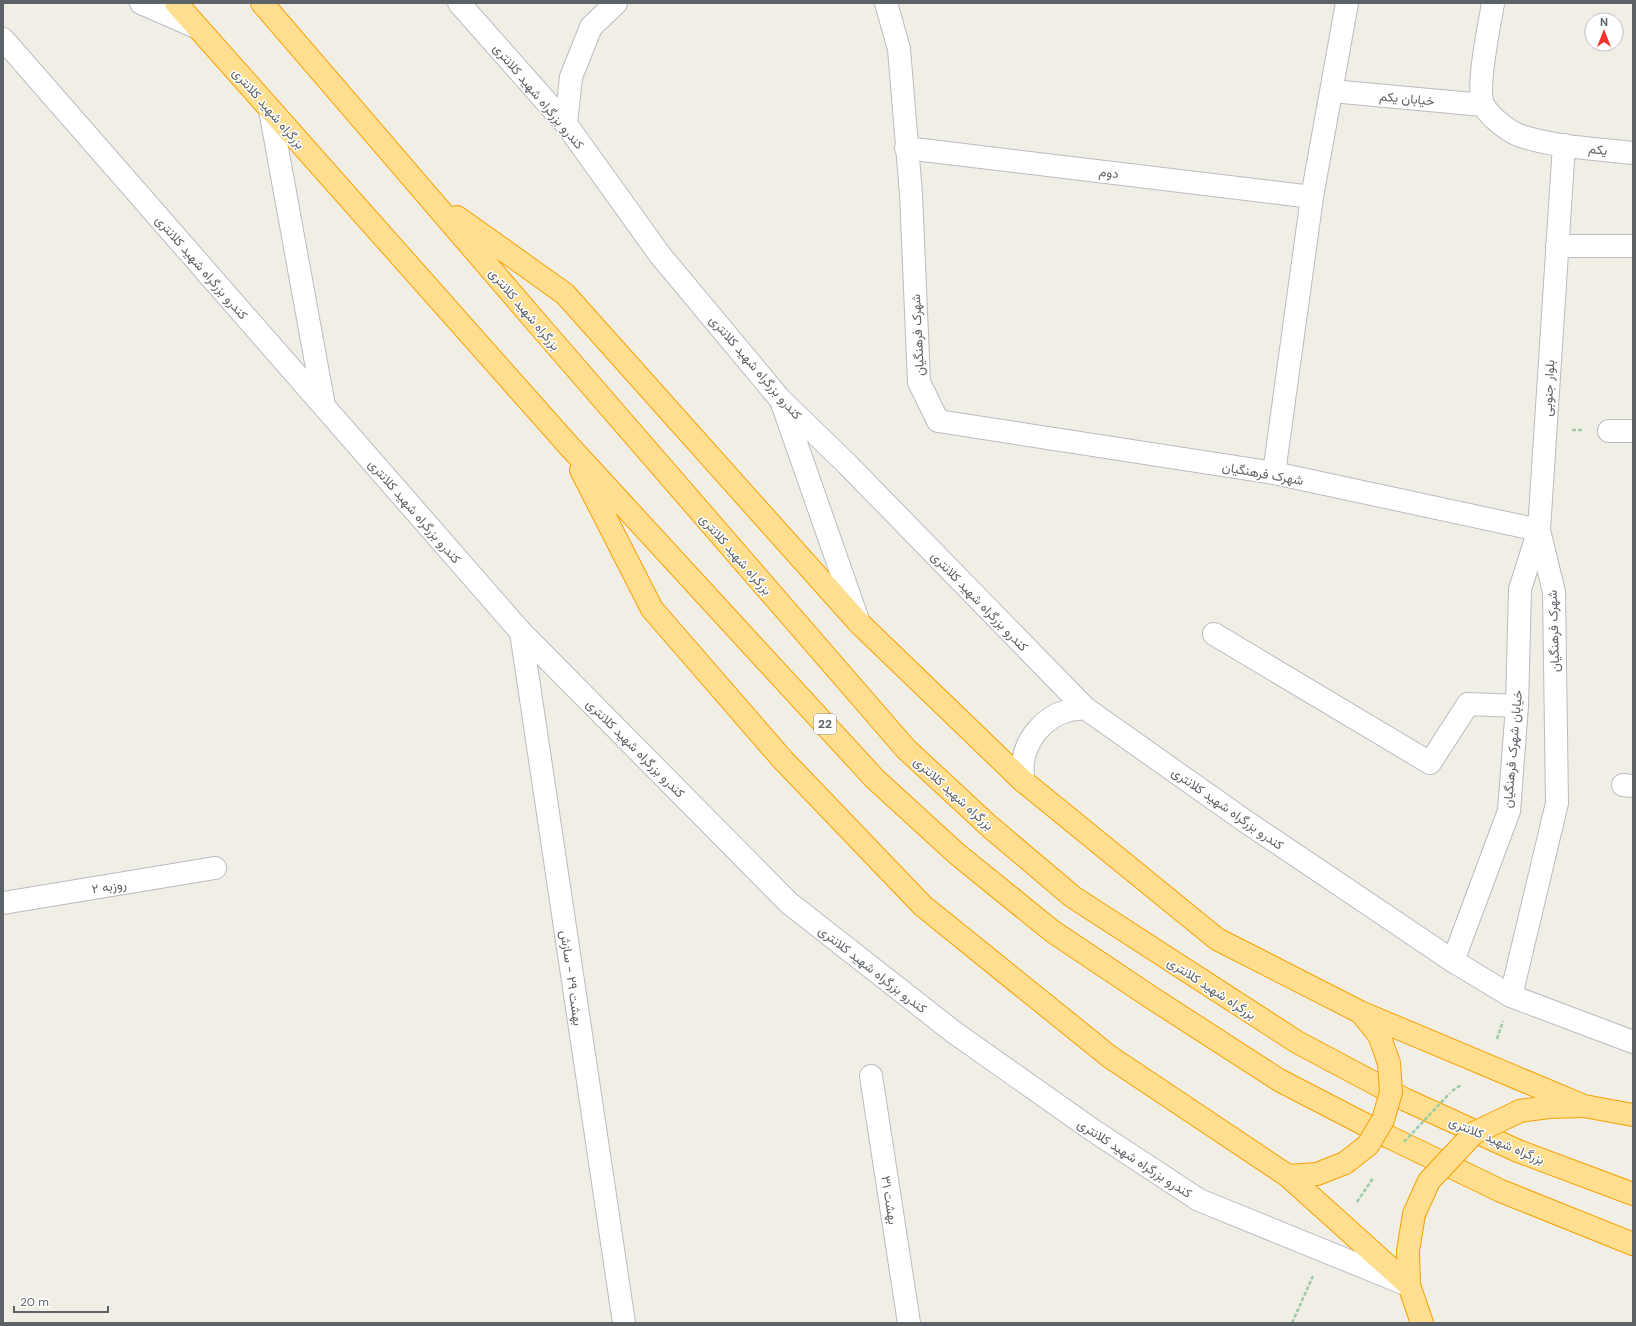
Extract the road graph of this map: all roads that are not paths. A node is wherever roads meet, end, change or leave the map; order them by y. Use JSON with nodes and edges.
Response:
{"nodes":[{"id":1,"x":140,"y":3,"type":"edge"},
{"id":2,"x":176,"y":3,"type":"edge"},
{"id":3,"x":262,"y":3,"type":"edge"},
{"id":4,"x":459,"y":3,"type":"edge"},
{"id":5,"x":616,"y":3,"type":"edge"},
{"id":6,"x":886,"y":3,"type":"edge"},
{"id":7,"x":1347,"y":3,"type":"edge"},
{"id":8,"x":1493,"y":3,"type":"edge"},
{"id":9,"x":198,"y":28,"type":"junction"},
{"id":10,"x":3,"y":39,"type":"edge"},
{"id":11,"x":1332,"y":91,"type":"junction"},
{"id":12,"x":1483,"y":105,"type":"junction"},
{"id":13,"x":270,"y":110,"type":"junction"},
{"id":14,"x":566,"y":124,"type":"junction"},
{"id":15,"x":1564,"y":145,"type":"junction"},
{"id":16,"x":906,"y":148,"type":"junction"},
{"id":17,"x":1633,"y":153,"type":"edge"},
{"id":18,"x":1312,"y":196,"type":"junction"},
{"id":19,"x":430,"y":198,"type":"junction"},
{"id":20,"x":1557,"y":246,"type":"junction"},
{"id":21,"x":1633,"y":246,"type":"edge"},
{"id":22,"x":780,"y":398,"type":"junction"},
{"id":23,"x":324,"y":406,"type":"junction"},
{"id":24,"x":1609,"y":431,"type":"road end"},
{"id":25,"x":1633,"y":431,"type":"edge"},
{"id":26,"x":569,"y":446,"type":"junction"},
{"id":27,"x":1274,"y":473,"type":"junction"},
{"id":28,"x":1539,"y":530,"type":"junction"},
{"id":29,"x":859,"y":623,"type":"junction"},
{"id":30,"x":521,"y":632,"type":"junction"},
{"id":31,"x":1214,"y":634,"type":"dead end"},
{"id":32,"x":1517,"y":706,"type":"junction"},
{"id":33,"x":1085,"y":708,"type":"junction"},
{"id":34,"x":1023,"y":781,"type":"junction"},
{"id":35,"x":215,"y":868,"type":"dead end"},
{"id":36,"x":3,"y":903,"type":"edge"},
{"id":37,"x":1453,"y":961,"type":"junction"},
{"id":38,"x":1511,"y":996,"type":"junction"},
{"id":39,"x":1360,"y":1012,"type":"junction"},
{"id":40,"x":1633,"y":1042,"type":"edge"},
{"id":41,"x":871,"y":1076,"type":"dead end"},
{"id":42,"x":1584,"y":1106,"type":"junction"},
{"id":43,"x":1633,"y":1116,"type":"edge"},
{"id":44,"x":1288,"y":1176,"type":"junction"},
{"id":45,"x":1633,"y":1194,"type":"edge"},
{"id":46,"x":1633,"y":1244,"type":"edge"},
{"id":47,"x":1409,"y":1285,"type":"junction"},
{"id":48,"x":624,"y":1323,"type":"edge"},
{"id":49,"x":909,"y":1323,"type":"edge"},
{"id":50,"x":1422,"y":1323,"type":"edge"}],
"edges":[{"from":1,"to":9,"type":"street"},
{"from":2,"to":9,"type":"highway","name":"بزرگراه شهید کلانتری","number":"22"},
{"from":3,"to":19,"type":"highway","name":"بزرگراه شهید کلانتری"},
{"from":4,"to":14,"type":"street","name":"کندرو بزرگراه شهید کلانتری"},
{"from":5,"to":14,"type":"street"},
{"from":6,"to":16,"type":"street","name":"شهرک فرهنگیان"},
{"from":7,"to":11,"type":"street"},
{"from":8,"to":12,"type":"street"},
{"from":9,"to":13,"type":"highway","name":"بزرگراه شهید کلانتری","number":"22"},
{"from":10,"to":23,"type":"street","name":"کندرو بزرگراه شهید کلانتری"},
{"from":11,"to":12,"type":"street","name":"خیابان یکم"},
{"from":11,"to":18,"type":"street"},
{"from":12,"to":15,"type":"street","name":"یکم"},
{"from":13,"to":23,"type":"street"},
{"from":13,"to":26,"type":"highway","name":"بزرگراه شهید کلانتری","number":"22"},
{"from":14,"to":22,"type":"street","name":"کندرو بزرگراه شهید کلانتری"},
{"from":15,"to":17,"type":"street","name":"یکم"},
{"from":15,"to":20,"type":"street","name":"بلوار جنوبی"},
{"from":16,"to":18,"type":"street","name":"دوم"},
{"from":16,"to":27,"type":"street","name":"شهرک فرهنگیان"},
{"from":18,"to":27,"type":"street"},
{"from":19,"to":29,"type":"highway","name":"بزرگراه شهید کلانتری"},
{"from":19,"to":45,"type":"highway","name":"بزرگراه شهید کلانتری"},
{"from":20,"to":21,"type":"street"},
{"from":20,"to":28,"type":"street","name":"بلوار جنوبی"},
{"from":22,"to":29,"type":"street"},
{"from":22,"to":33,"type":"street","name":"کندرو بزرگراه شهید کلانتری"},
{"from":23,"to":30,"type":"street","name":"کندرو بزرگراه شهید کلانتری"},
{"from":24,"to":25,"type":"street"},
{"from":26,"to":44,"type":"highway","name":"بزرگراه شهید کلانتری","number":"22"},
{"from":26,"to":46,"type":"highway","name":"بزرگراه شهید کلانتری","number":"22"},
{"from":27,"to":28,"type":"street","name":"شهرک فرهنگیان"},
{"from":28,"to":32,"type":"street","name":"خیابان شهرک فرهنگیان"},
{"from":28,"to":38,"type":"street","name":"شهرک فرهنگیان"},
{"from":29,"to":34,"type":"highway","name":"بزرگراه شهید کلانتری"},
{"from":30,"to":47,"type":"street","name":"کندرو بزرگراه شهید کلانتری"},
{"from":30,"to":48,"type":"street","name":"بهشت ۲۹ - سازش"},
{"from":31,"to":32,"type":"street"},
{"from":32,"to":37,"type":"street","name":"خیابان شهرک فرهنگیان"},
{"from":33,"to":34,"type":"street"},
{"from":33,"to":37,"type":"street","name":"کندرو بزرگراه شهید کلانتری"},
{"from":34,"to":39,"type":"highway","name":"بزرگراه شهید کلانتری"},
{"from":35,"to":36,"type":"street","name":"۲ روزبه"},
{"from":37,"to":38,"type":"street","name":"کندرو بزرگراه شهید کلانتری"},
{"from":38,"to":40,"type":"street","name":"کندرو بزرگراه شهید کلانتری"},
{"from":39,"to":42,"type":"highway","name":"بزرگراه شهید کلانتری"},
{"from":39,"to":44,"type":"highway","bridge":true},
{"from":41,"to":49,"type":"street","name":"بهشت ۳۱"},
{"from":42,"to":43,"type":"highway"},
{"from":42,"to":47,"type":"highway","bridge":true},
{"from":44,"to":47,"type":"highway","name":"بزرگراه شهید کلانتری","number":"22"},
{"from":47,"to":50,"type":"highway"}]}
